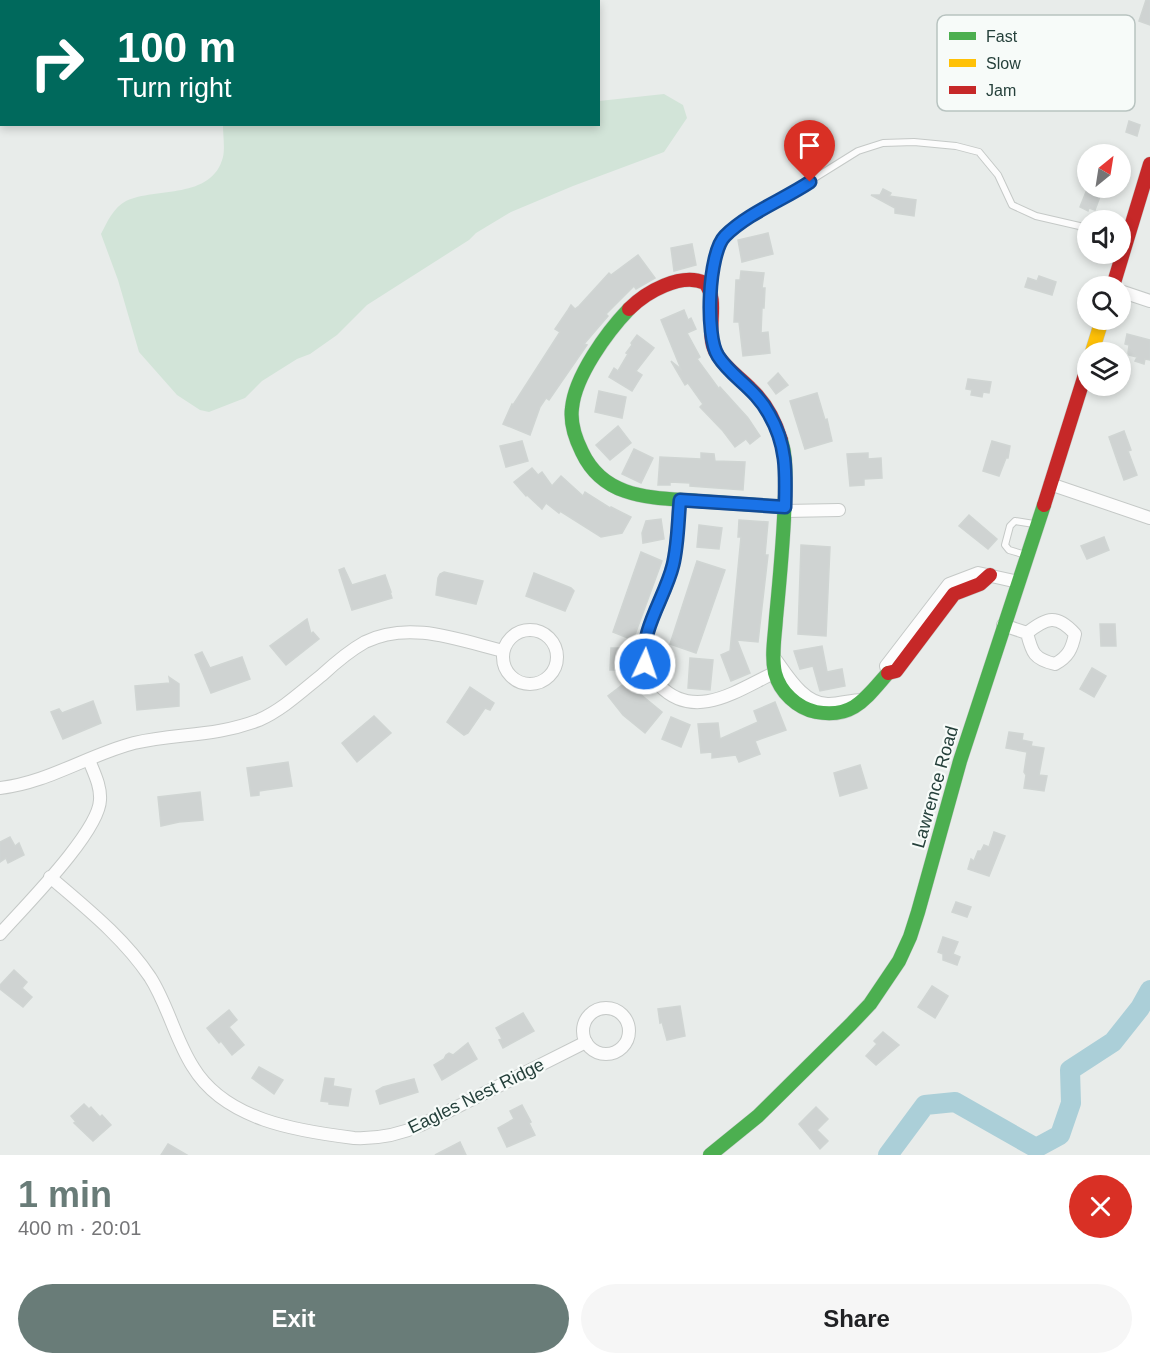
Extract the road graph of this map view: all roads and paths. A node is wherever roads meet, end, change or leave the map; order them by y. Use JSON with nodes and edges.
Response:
{"nodes":[{"id":1,"x":1150,"y":164,"type":"edge"},
{"id":2,"x":1131,"y":218,"type":"edge"},
{"id":3,"x":1077,"y":225,"type":"edge"},
{"id":4,"x":710,"y":286,"type":"junction"},
{"id":5,"x":1131,"y":295,"type":"edge"},
{"id":6,"x":1150,"y":301,"type":"edge"},
{"id":7,"x":1078,"y":396,"type":"edge"},
{"id":8,"x":1050,"y":484,"type":"junction"},
{"id":9,"x":680,"y":500,"type":"junction"},
{"id":10,"x":785,"y":509,"type":"junction"},
{"id":11,"x":839,"y":510,"type":"dead end"},
{"id":12,"x":1150,"y":518,"type":"edge"},
{"id":13,"x":1038,"y":524,"type":"junction"},
{"id":14,"x":1027,"y":555,"type":"junction"},
{"id":15,"x":990,"y":575,"type":"joint"},
{"id":16,"x":1018,"y":582,"type":"junction"},
{"id":17,"x":1003,"y":625,"type":"junction"},
{"id":18,"x":1027,"y":633,"type":"dead end"},
{"id":19,"x":503,"y":651,"type":"junction"},
{"id":20,"x":774,"y":657,"type":"junction"},
{"id":21,"x":776,"y":672,"type":"junction"},
{"id":22,"x":863,"y":700,"type":"junction"},
{"id":23,"x":89,"y":760,"type":"junction"},
{"id":24,"x":0,"y":788,"type":"edge"},
{"id":25,"x":50,"y":877,"type":"junction"},
{"id":26,"x":0,"y":934,"type":"edge"},
{"id":27,"x":586,"y":1042,"type":"dead end"},
{"id":28,"x":710,"y":1155,"type":"edge"}],
"edges":[{"from":1,"to":2,"type":"street"},
{"from":3,"to":4,"type":"lane"},
{"from":4,"to":9,"type":"street"},
{"from":4,"to":10,"type":"street"},
{"from":5,"to":6,"type":"street"},
{"from":7,"to":8,"type":"street","name":"Lawrence Road"},
{"from":8,"to":12,"type":"street"},
{"from":8,"to":13,"type":"street","name":"Lawrence Road"},
{"from":9,"to":10,"type":"street"},
{"from":9,"to":21,"type":"street"},
{"from":10,"to":11,"type":"street"},
{"from":10,"to":20,"type":"street"},
{"from":13,"to":14,"type":"street","name":"Lawrence Road"},
{"from":13,"to":14,"type":"lane"},
{"from":14,"to":16,"type":"street","name":"Lawrence Road"},
{"from":15,"to":16,"type":"street"},
{"from":15,"to":22,"type":"street"},
{"from":16,"to":17,"type":"street","name":"Lawrence Road"},
{"from":17,"to":18,"type":"street"},
{"from":17,"to":28,"type":"street","name":"Lawrence Road"},
{"from":19,"to":19,"type":"street"},
{"from":19,"to":23,"type":"street"},
{"from":20,"to":21,"type":"street"},
{"from":20,"to":22,"type":"street"},
{"from":21,"to":22,"type":"street"},
{"from":23,"to":24,"type":"street"},
{"from":23,"to":25,"type":"street"},
{"from":25,"to":26,"type":"street"},
{"from":25,"to":27,"type":"street","name":"Eagles Nest Ridge"}]}
